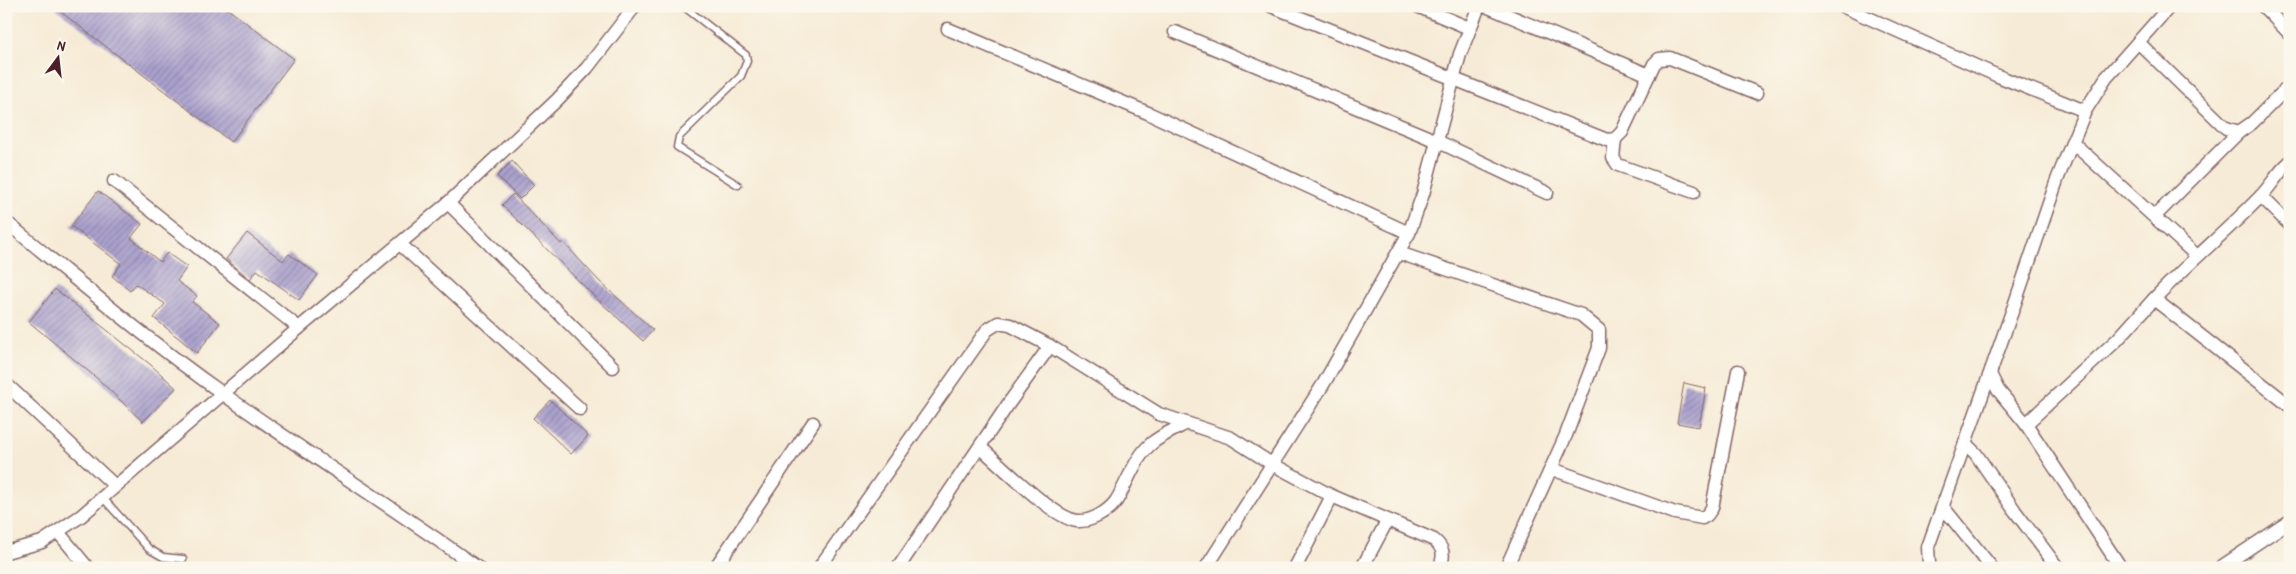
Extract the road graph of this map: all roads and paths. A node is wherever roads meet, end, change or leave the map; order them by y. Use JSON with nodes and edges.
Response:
{"nodes":[{"id":1,"x":635,"y":6,"type":"edge"},
{"id":2,"x":683,"y":6,"type":"edge"},
{"id":3,"x":1271,"y":6,"type":"edge"},
{"id":4,"x":1417,"y":6,"type":"edge"},
{"id":5,"x":1479,"y":6,"type":"edge"},
{"id":6,"x":1486,"y":6,"type":"edge"},
{"id":7,"x":1842,"y":6,"type":"edge"},
{"id":8,"x":2170,"y":6,"type":"edge"},
{"id":9,"x":2263,"y":6,"type":"edge"},
{"id":10,"x":1469,"y":28,"type":"junction"},
{"id":11,"x":948,"y":29,"type":"dead end"},
{"id":12,"x":1175,"y":32,"type":"dead end"},
{"id":13,"x":2290,"y":34,"type":"edge"},
{"id":14,"x":2138,"y":42,"type":"junction"},
{"id":15,"x":1649,"y":75,"type":"junction"},
{"id":16,"x":1453,"y":79,"type":"junction"},
{"id":17,"x":2290,"y":84,"type":"edge"},
{"id":18,"x":1756,"y":93,"type":"dead end"},
{"id":19,"x":2085,"y":110,"type":"junction"},
{"id":20,"x":2239,"y":132,"type":"junction"},
{"id":21,"x":1615,"y":139,"type":"junction"},
{"id":22,"x":1437,"y":141,"type":"junction"},
{"id":23,"x":2072,"y":142,"type":"junction"},
{"id":24,"x":2290,"y":162,"type":"edge"},
{"id":25,"x":114,"y":181,"type":"dead end"},
{"id":26,"x":738,"y":185,"type":"dead end"},
{"id":27,"x":1694,"y":192,"type":"dead end"},
{"id":28,"x":1547,"y":194,"type":"dead end"},
{"id":29,"x":2261,"y":196,"type":"junction"},
{"id":30,"x":448,"y":203,"type":"junction"},
{"id":31,"x":2155,"y":216,"type":"junction"},
{"id":32,"x":6,"y":222,"type":"edge"},
{"id":33,"x":2290,"y":225,"type":"edge"},
{"id":34,"x":1409,"y":233,"type":"junction"},
{"id":35,"x":400,"y":244,"type":"junction"},
{"id":36,"x":1399,"y":253,"type":"junction"},
{"id":37,"x":2197,"y":256,"type":"junction"},
{"id":38,"x":2154,"y":299,"type":"junction"},
{"id":39,"x":299,"y":328,"type":"junction"},
{"id":40,"x":1050,"y":346,"type":"junction"},
{"id":41,"x":613,"y":367,"type":"dead end"},
{"id":42,"x":1738,"y":371,"type":"dead end"},
{"id":43,"x":1990,"y":374,"type":"junction"},
{"id":44,"x":6,"y":384,"type":"edge"},
{"id":45,"x":222,"y":394,"type":"junction"},
{"id":46,"x":2290,"y":406,"type":"edge"},
{"id":47,"x":580,"y":409,"type":"dead end"},
{"id":48,"x":813,"y":423,"type":"dead end"},
{"id":49,"x":1185,"y":424,"type":"junction"},
{"id":50,"x":2026,"y":424,"type":"junction"},
{"id":51,"x":1966,"y":443,"type":"junction"},
{"id":52,"x":980,"y":447,"type":"junction"},
{"id":53,"x":1272,"y":464,"type":"junction"},
{"id":54,"x":1552,"y":469,"type":"junction"},
{"id":55,"x":115,"y":486,"type":"junction"},
{"id":56,"x":1332,"y":496,"type":"junction"},
{"id":57,"x":102,"y":497,"type":"junction"},
{"id":58,"x":1943,"y":507,"type":"junction"},
{"id":59,"x":1387,"y":520,"type":"junction"},
{"id":60,"x":2290,"y":521,"type":"edge"},
{"id":61,"x":58,"y":532,"type":"junction"},
{"id":62,"x":6,"y":552,"type":"edge"},
{"id":63,"x":183,"y":558,"type":"dead end"},
{"id":64,"x":2221,"y":567,"type":"edge"},
{"id":65,"x":88,"y":568,"type":"edge"},
{"id":66,"x":478,"y":568,"type":"edge"},
{"id":67,"x":715,"y":568,"type":"edge"},
{"id":68,"x":819,"y":568,"type":"edge"},
{"id":69,"x":898,"y":568,"type":"edge"},
{"id":70,"x":1206,"y":568,"type":"edge"},
{"id":71,"x":1295,"y":568,"type":"edge"},
{"id":72,"x":1362,"y":568,"type":"edge"},
{"id":73,"x":1439,"y":568,"type":"edge"},
{"id":74,"x":1506,"y":568,"type":"edge"},
{"id":75,"x":1931,"y":568,"type":"edge"},
{"id":76,"x":1992,"y":568,"type":"edge"},
{"id":77,"x":2058,"y":568,"type":"edge"},
{"id":78,"x":2121,"y":568,"type":"edge"}],
"edges":[{"from":1,"to":30,"type":"street"},
{"from":2,"to":26,"type":"lane"},
{"from":3,"to":16,"type":"street"},
{"from":4,"to":10,"type":"street"},
{"from":5,"to":10,"type":"street"},
{"from":6,"to":15,"type":"street"},
{"from":7,"to":19,"type":"street"},
{"from":8,"to":14,"type":"street"},
{"from":9,"to":13,"type":"street"},
{"from":10,"to":16,"type":"street"},
{"from":11,"to":34,"type":"street"},
{"from":12,"to":22,"type":"street"},
{"from":14,"to":19,"type":"street"},
{"from":14,"to":20,"type":"street"},
{"from":15,"to":18,"type":"street"},
{"from":15,"to":21,"type":"street"},
{"from":16,"to":21,"type":"street"},
{"from":16,"to":22,"type":"street"},
{"from":17,"to":20,"type":"street"},
{"from":19,"to":23,"type":"street"},
{"from":20,"to":31,"type":"street"},
{"from":21,"to":27,"type":"street"},
{"from":22,"to":28,"type":"street"},
{"from":22,"to":34,"type":"street"},
{"from":23,"to":31,"type":"street"},
{"from":23,"to":43,"type":"street"},
{"from":24,"to":29,"type":"street"},
{"from":25,"to":39,"type":"street"},
{"from":29,"to":33,"type":"street"},
{"from":29,"to":37,"type":"street"},
{"from":30,"to":35,"type":"street"},
{"from":30,"to":41,"type":"street"},
{"from":31,"to":37,"type":"street"},
{"from":32,"to":45,"type":"street"},
{"from":34,"to":36,"type":"street"},
{"from":35,"to":39,"type":"street"},
{"from":35,"to":47,"type":"street"},
{"from":36,"to":53,"type":"street"},
{"from":36,"to":54,"type":"street"},
{"from":37,"to":38,"type":"street"},
{"from":38,"to":46,"type":"street"},
{"from":38,"to":50,"type":"street"},
{"from":39,"to":45,"type":"street"},
{"from":40,"to":49,"type":"street"},
{"from":40,"to":52,"type":"street"},
{"from":40,"to":68,"type":"street"},
{"from":42,"to":54,"type":"street"},
{"from":43,"to":50,"type":"street"},
{"from":43,"to":51,"type":"street"},
{"from":44,"to":55,"type":"street"},
{"from":45,"to":55,"type":"street"},
{"from":45,"to":66,"type":"street"},
{"from":48,"to":67,"type":"street"},
{"from":49,"to":52,"type":"street"},
{"from":49,"to":53,"type":"street"},
{"from":50,"to":78,"type":"street"},
{"from":51,"to":58,"type":"street"},
{"from":51,"to":77,"type":"street"},
{"from":52,"to":69,"type":"street"},
{"from":53,"to":56,"type":"street"},
{"from":53,"to":70,"type":"street"},
{"from":54,"to":74,"type":"street"},
{"from":55,"to":57,"type":"street"},
{"from":56,"to":59,"type":"street"},
{"from":56,"to":71,"type":"street"},
{"from":57,"to":61,"type":"street"},
{"from":57,"to":63,"type":"lane"},
{"from":58,"to":75,"type":"street"},
{"from":58,"to":76,"type":"street"},
{"from":59,"to":72,"type":"street"},
{"from":59,"to":73,"type":"street"},
{"from":60,"to":64,"type":"street"},
{"from":61,"to":62,"type":"street"},
{"from":61,"to":65,"type":"street"}]}
